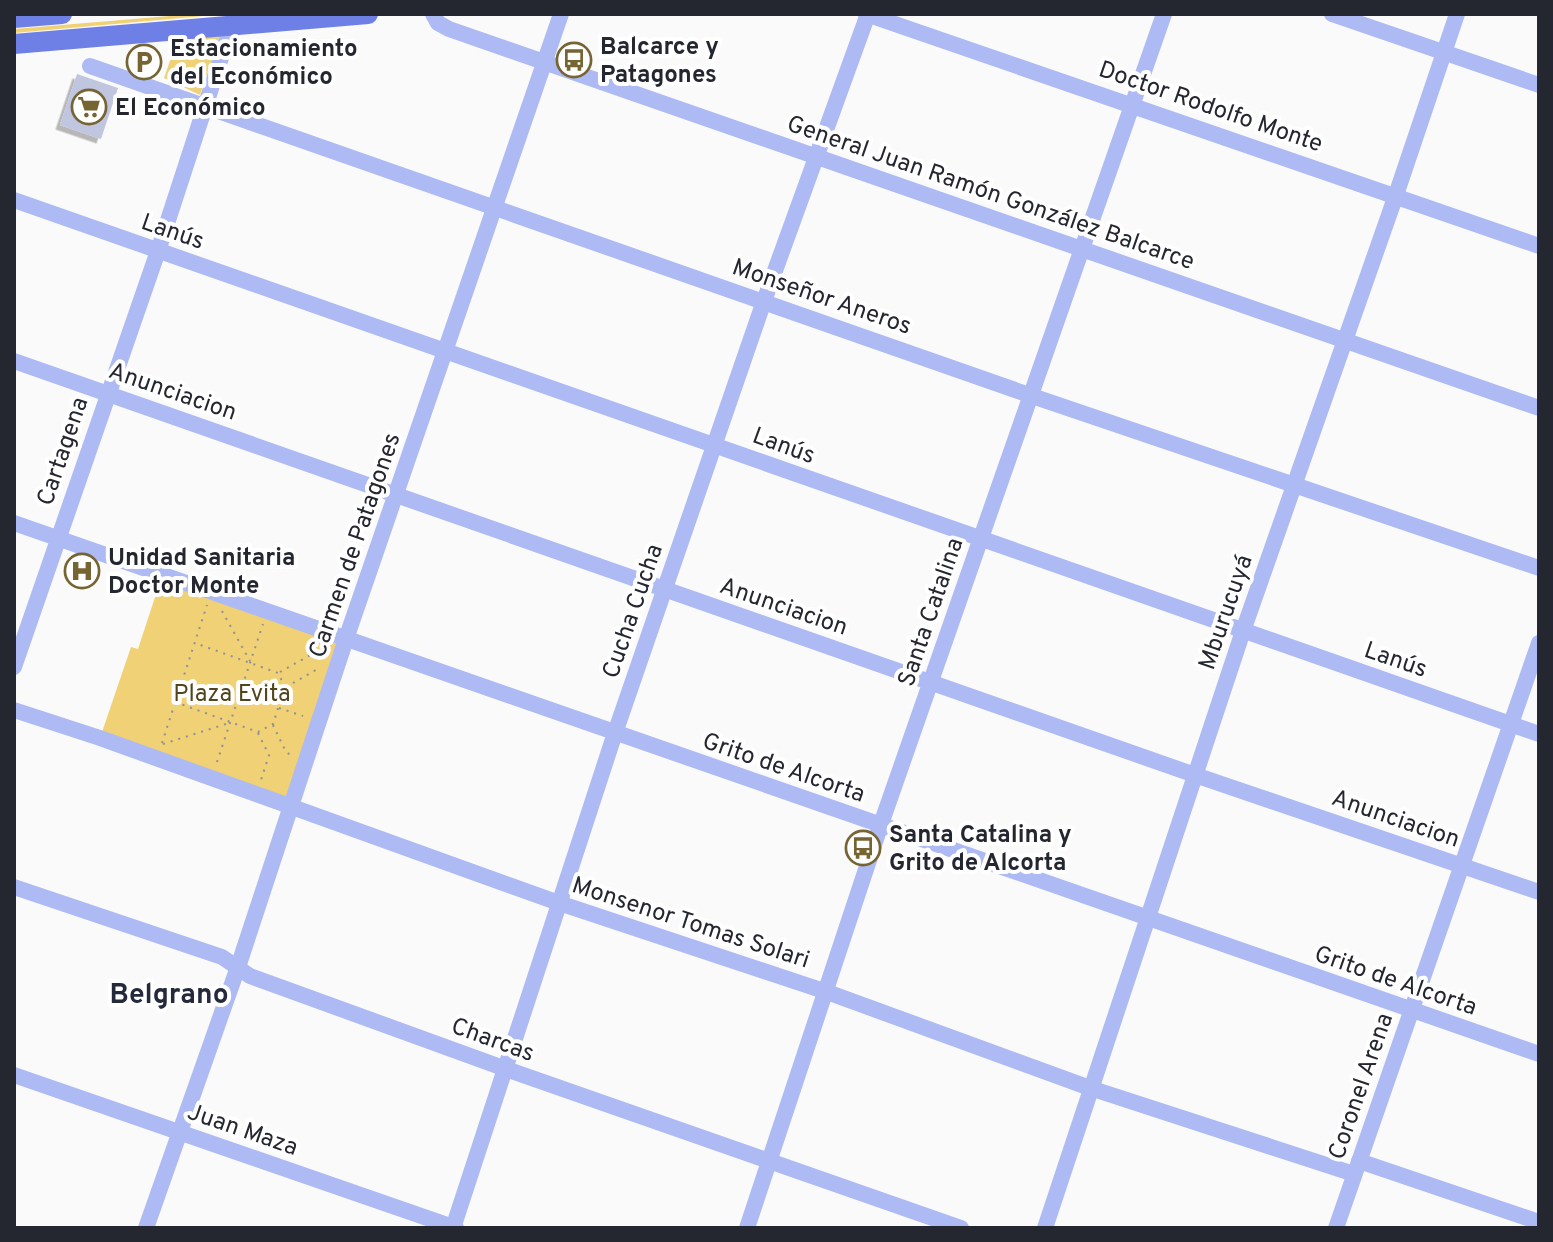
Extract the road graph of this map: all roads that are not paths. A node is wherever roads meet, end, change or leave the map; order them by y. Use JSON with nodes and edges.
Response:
{"nodes":[{"id":1,"x":62,"y":14,"type":"edge"},
{"id":2,"x":368,"y":14,"type":"edge"},
{"id":3,"x":433,"y":14,"type":"edge"},
{"id":4,"x":561,"y":14,"type":"edge"},
{"id":5,"x":867,"y":14,"type":"edge"},
{"id":6,"x":1164,"y":14,"type":"edge"},
{"id":7,"x":1332,"y":14,"type":"edge"},
{"id":8,"x":1457,"y":14,"type":"edge"},
{"id":9,"x":14,"y":18,"type":"edge"},
{"id":10,"x":232,"y":24,"type":"junction"},
{"id":11,"x":14,"y":44,"type":"edge"},
{"id":12,"x":1443,"y":52,"type":"junction"},
{"id":13,"x":544,"y":61,"type":"junction"},
{"id":14,"x":90,"y":66,"type":"dead end"},
{"id":15,"x":1539,"y":85,"type":"edge"},
{"id":16,"x":1132,"y":104,"type":"junction"},
{"id":17,"x":205,"y":106,"type":"junction"},
{"id":18,"x":816,"y":155,"type":"junction"},
{"id":19,"x":1396,"y":195,"type":"junction"},
{"id":20,"x":14,"y":200,"type":"edge"},
{"id":21,"x":495,"y":206,"type":"junction"},
{"id":22,"x":1539,"y":246,"type":"edge"},
{"id":23,"x":1080,"y":249,"type":"junction"},
{"id":24,"x":158,"y":251,"type":"junction"},
{"id":25,"x":764,"y":301,"type":"junction"},
{"id":26,"x":1344,"y":342,"type":"junction"},
{"id":27,"x":444,"y":351,"type":"junction"},
{"id":28,"x":14,"y":361,"type":"edge"},
{"id":29,"x":108,"y":394,"type":"junction"},
{"id":30,"x":1032,"y":396,"type":"junction"},
{"id":31,"x":1539,"y":408,"type":"edge"},
{"id":32,"x":715,"y":445,"type":"junction"},
{"id":33,"x":1294,"y":486,"type":"junction"},
{"id":34,"x":398,"y":494,"type":"junction"},
{"id":35,"x":14,"y":523,"type":"edge"},
{"id":36,"x":57,"y":538,"type":"junction"},
{"id":37,"x":980,"y":540,"type":"junction"},
{"id":38,"x":1539,"y":568,"type":"edge"},
{"id":39,"x":664,"y":589,"type":"junction"},
{"id":40,"x":1243,"y":631,"type":"junction"},
{"id":41,"x":344,"y":638,"type":"junction"},
{"id":42,"x":1539,"y":643,"type":"edge"},
{"id":43,"x":14,"y":667,"type":"edge"},
{"id":44,"x":931,"y":683,"type":"junction"},
{"id":45,"x":14,"y":710,"type":"edge"},
{"id":46,"x":1512,"y":725,"type":"junction"},
{"id":47,"x":615,"y":733,"type":"junction"},
{"id":48,"x":1539,"y":734,"type":"edge"},
{"id":49,"x":1195,"y":775,"type":"junction"},
{"id":50,"x":290,"y":807,"type":"junction"},
{"id":51,"x":880,"y":827,"type":"junction"},
{"id":52,"x":1462,"y":867,"type":"junction"},
{"id":53,"x":14,"y":887,"type":"edge"},
{"id":54,"x":1539,"y":892,"type":"edge"},
{"id":55,"x":559,"y":903,"type":"junction"},
{"id":56,"x":1146,"y":920,"type":"junction"},
{"id":57,"x":238,"y":967,"type":"junction"},
{"id":58,"x":827,"y":992,"type":"junction"},
{"id":59,"x":1412,"y":1010,"type":"junction"},
{"id":60,"x":1539,"y":1054,"type":"edge"},
{"id":61,"x":506,"y":1069,"type":"junction"},
{"id":62,"x":14,"y":1075,"type":"edge"},
{"id":63,"x":1090,"y":1088,"type":"junction"},
{"id":64,"x":180,"y":1133,"type":"junction"},
{"id":65,"x":770,"y":1161,"type":"junction"},
{"id":66,"x":1356,"y":1168,"type":"junction"},
{"id":67,"x":1539,"y":1222,"type":"edge"},
{"id":68,"x":146,"y":1228,"type":"edge"},
{"id":69,"x":454,"y":1228,"type":"edge"},
{"id":70,"x":747,"y":1228,"type":"edge"},
{"id":71,"x":961,"y":1228,"type":"edge"},
{"id":72,"x":1045,"y":1228,"type":"edge"},
{"id":73,"x":1336,"y":1228,"type":"edge"}],
"edges":[{"from":1,"to":9,"type":"main road"},
{"from":2,"to":10,"type":"main road"},
{"from":3,"to":13,"type":"street","name":"General Juan Ramón González Balcarce"},
{"from":4,"to":13,"type":"street","name":"Carmen de Patagones"},
{"from":5,"to":16,"type":"street","name":"Doctor Rodolfo Monte"},
{"from":5,"to":18,"type":"street","name":"Cucha Cucha"},
{"from":6,"to":16,"type":"street","name":"Santa Catalina"},
{"from":7,"to":12,"type":"street"},
{"from":8,"to":12,"type":"street","name":"Mburucuyá"},
{"from":10,"to":11,"type":"main road"},
{"from":10,"to":17,"type":"street","name":"Cartagena"},
{"from":12,"to":15,"type":"street"},
{"from":12,"to":19,"type":"street","name":"Mburucuyá"},
{"from":13,"to":18,"type":"street","name":"General Juan Ramón González Balcarce"},
{"from":13,"to":21,"type":"street","name":"Carmen de Patagones"},
{"from":14,"to":17,"type":"street","name":"Monseñor Aneros"},
{"from":16,"to":19,"type":"street","name":"Doctor Rodolfo Monte"},
{"from":16,"to":23,"type":"street","name":"Santa Catalina"},
{"from":17,"to":21,"type":"street","name":"Monseñor Aneros"},
{"from":17,"to":24,"type":"street","name":"Cartagena"},
{"from":18,"to":23,"type":"street","name":"General Juan Ramón González Balcarce"},
{"from":18,"to":25,"type":"street","name":"Cucha Cucha"},
{"from":19,"to":22,"type":"street","name":"Doctor Rodolfo Monte"},
{"from":19,"to":26,"type":"street","name":"Mburucuyá"},
{"from":20,"to":24,"type":"street","name":"Lanús"},
{"from":21,"to":25,"type":"street","name":"Monseñor Aneros"},
{"from":21,"to":27,"type":"street","name":"Carmen de Patagones"},
{"from":23,"to":26,"type":"street","name":"General Juan Ramón González Balcarce"},
{"from":23,"to":30,"type":"street","name":"Santa Catalina"},
{"from":24,"to":27,"type":"street","name":"Lanús"},
{"from":24,"to":29,"type":"street","name":"Cartagena"},
{"from":25,"to":30,"type":"street","name":"Monseñor Aneros"},
{"from":25,"to":32,"type":"street","name":"Cucha Cucha"},
{"from":26,"to":31,"type":"street","name":"General Juan Ramón González Balcarce"},
{"from":26,"to":33,"type":"street","name":"Mburucuyá"},
{"from":27,"to":32,"type":"street","name":"Lanús"},
{"from":27,"to":34,"type":"street","name":"Carmen de Patagones"},
{"from":28,"to":29,"type":"street","name":"Anunciacion"},
{"from":29,"to":34,"type":"street","name":"Anunciacion"},
{"from":29,"to":36,"type":"street","name":"Cartagena"},
{"from":30,"to":33,"type":"street","name":"Monseñor Aneros"},
{"from":30,"to":37,"type":"street","name":"Santa Catalina"},
{"from":32,"to":37,"type":"street","name":"Lanús"},
{"from":32,"to":39,"type":"street","name":"Cucha Cucha"},
{"from":33,"to":38,"type":"street","name":"Monseñor Aneros"},
{"from":33,"to":40,"type":"street","name":"Mburucuyá"},
{"from":34,"to":39,"type":"street","name":"Anunciacion"},
{"from":34,"to":41,"type":"street","name":"Carmen de Patagones"},
{"from":35,"to":36,"type":"street","name":"Grito de Alcorta"},
{"from":36,"to":41,"type":"street","name":"Grito de Alcorta"},
{"from":36,"to":43,"type":"street","name":"Cartagena"},
{"from":37,"to":40,"type":"street","name":"Lanús"},
{"from":37,"to":44,"type":"street","name":"Santa Catalina"},
{"from":39,"to":44,"type":"street","name":"Anunciacion"},
{"from":39,"to":47,"type":"street","name":"Cucha Cucha"},
{"from":40,"to":46,"type":"street","name":"Lanús"},
{"from":40,"to":49,"type":"street","name":"Mburucuyá"},
{"from":41,"to":47,"type":"street","name":"Grito de Alcorta"},
{"from":41,"to":50,"type":"street","name":"Carmen de Patagones"},
{"from":42,"to":46,"type":"street","name":"Coronel Arena"},
{"from":44,"to":49,"type":"street","name":"Anunciacion"},
{"from":44,"to":51,"type":"street","name":"Santa Catalina"},
{"from":45,"to":50,"type":"street","name":"Monsenor Tomas Solari"},
{"from":46,"to":48,"type":"street","name":"Lanús"},
{"from":46,"to":52,"type":"street","name":"Coronel Arena"},
{"from":47,"to":51,"type":"street","name":"Grito de Alcorta"},
{"from":47,"to":55,"type":"street","name":"Cucha Cucha"},
{"from":49,"to":52,"type":"street","name":"Anunciacion"},
{"from":49,"to":56,"type":"street","name":"Mburucuyá"},
{"from":50,"to":55,"type":"street","name":"Monsenor Tomas Solari"},
{"from":50,"to":57,"type":"street","name":"Carmen de Patagones"},
{"from":51,"to":56,"type":"street","name":"Grito de Alcorta"},
{"from":51,"to":58,"type":"street","name":"Santa Catalina"},
{"from":52,"to":54,"type":"street","name":"Anunciacion"},
{"from":52,"to":59,"type":"street","name":"Coronel Arena"},
{"from":53,"to":57,"type":"street","name":"Charcas"},
{"from":55,"to":58,"type":"street","name":"Monsenor Tomas Solari"},
{"from":55,"to":61,"type":"street","name":"Cucha Cucha"},
{"from":56,"to":59,"type":"street","name":"Grito de Alcorta"},
{"from":56,"to":63,"type":"street","name":"Mburucuyá"},
{"from":57,"to":61,"type":"street","name":"Charcas"},
{"from":57,"to":64,"type":"street","name":"Carmen de Patagones"},
{"from":58,"to":63,"type":"street","name":"Monsenor Tomas Solari"},
{"from":58,"to":65,"type":"street","name":"Santa Catalina"},
{"from":59,"to":60,"type":"street","name":"Grito de Alcorta"},
{"from":59,"to":66,"type":"street","name":"Coronel Arena"},
{"from":61,"to":65,"type":"street","name":"Charcas"},
{"from":61,"to":69,"type":"street","name":"Cucha Cucha"},
{"from":62,"to":64,"type":"street","name":"Juan Maza"},
{"from":63,"to":66,"type":"street","name":"Monsenor Tomas Solari"},
{"from":63,"to":72,"type":"street","name":"Mburucuyá"},
{"from":64,"to":68,"type":"street","name":"Carmen de Patagones"},
{"from":64,"to":69,"type":"street","name":"Juan Maza"},
{"from":65,"to":70,"type":"street","name":"Santa Catalina"},
{"from":65,"to":71,"type":"street","name":"Charcas"},
{"from":66,"to":67,"type":"street","name":"Monsenor Tomas Solari"},
{"from":66,"to":73,"type":"street","name":"Coronel Arena"}]}
